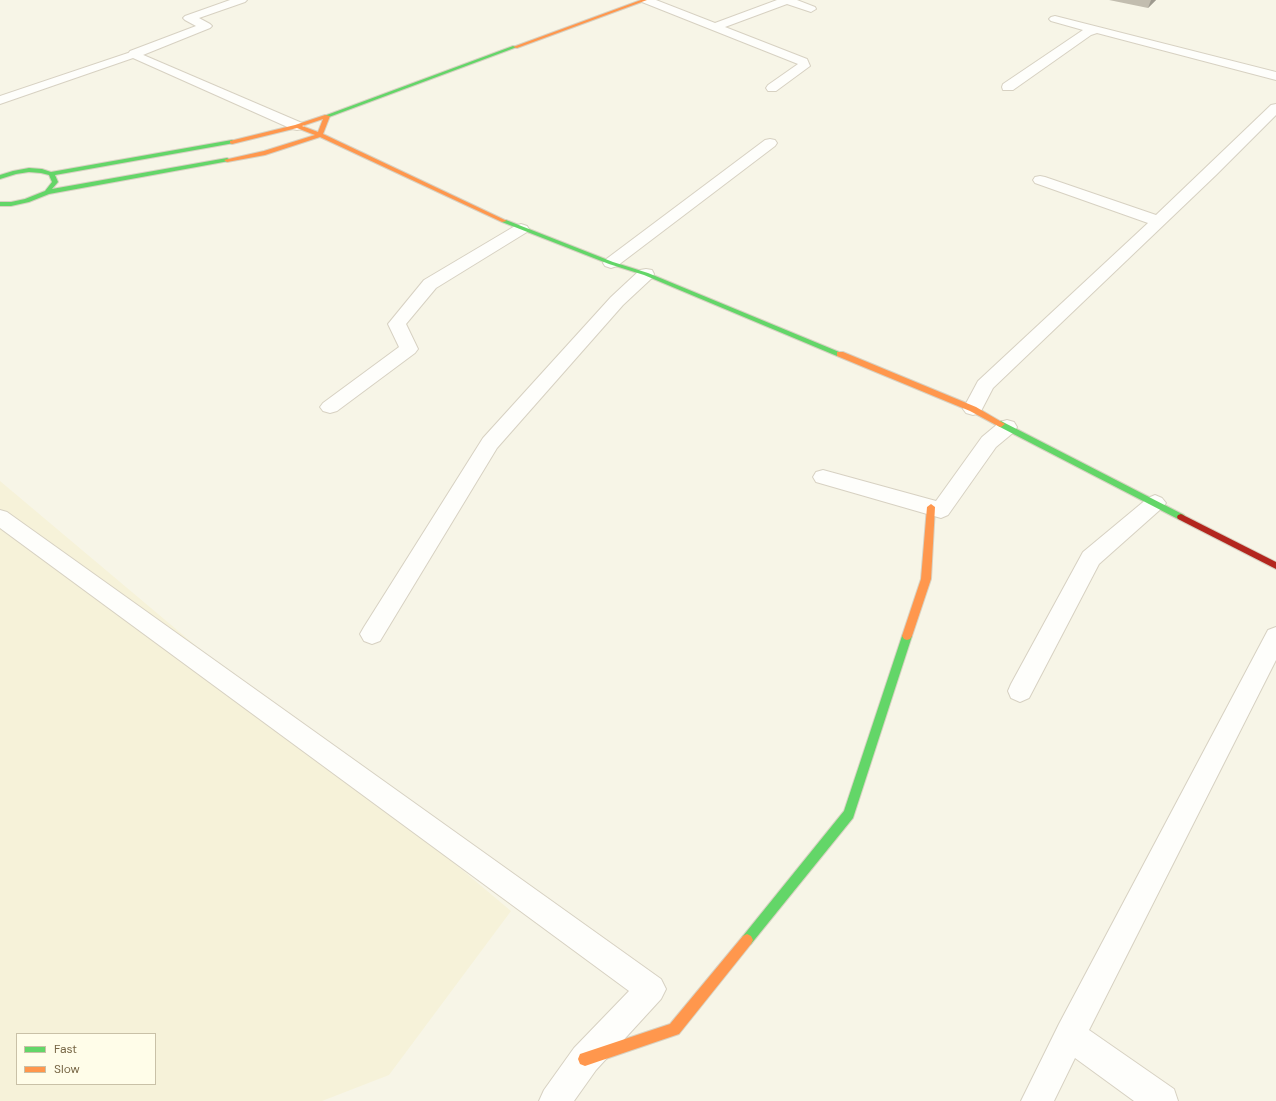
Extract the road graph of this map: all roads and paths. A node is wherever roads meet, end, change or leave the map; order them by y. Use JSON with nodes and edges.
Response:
{"nodes":[{"id":1,"x":241,"y":0,"type":"edge"},
{"id":2,"x":646,"y":0,"type":"edge"},
{"id":3,"x":787,"y":0,"type":"edge"},
{"id":4,"x":811,"y":9,"type":"dead end"},
{"id":5,"x":1055,"y":19,"type":"dead end"},
{"id":6,"x":716,"y":27,"type":"junction"},
{"id":7,"x":1097,"y":30,"type":"junction"},
{"id":8,"x":134,"y":54,"type":"junction"},
{"id":9,"x":1276,"y":76,"type":"edge"},
{"id":10,"x":1008,"y":87,"type":"dead end"},
{"id":11,"x":772,"y":88,"type":"dead end"},
{"id":12,"x":0,"y":100,"type":"edge"},
{"id":13,"x":1276,"y":108,"type":"edge"},
{"id":14,"x":328,"y":116,"type":"junction"},
{"id":15,"x":298,"y":126,"type":"junction"},
{"id":16,"x":320,"y":135,"type":"junction"},
{"id":17,"x":770,"y":144,"type":"dead end"},
{"id":18,"x":51,"y":174,"type":"junction"},
{"id":19,"x":0,"y":176,"type":"edge"},
{"id":20,"x":1040,"y":180,"type":"dead end"},
{"id":21,"x":47,"y":192,"type":"junction"},
{"id":22,"x":27,"y":201,"type":"junction"},
{"id":23,"x":0,"y":204,"type":"edge"},
{"id":24,"x":0,"y":213,"type":"edge"},
{"id":25,"x":1158,"y":221,"type":"junction"},
{"id":26,"x":521,"y":229,"type":"junction"},
{"id":27,"x":611,"y":263,"type":"junction"},
{"id":28,"x":646,"y":274,"type":"junction"},
{"id":29,"x":330,"y":407,"type":"dead end"},
{"id":30,"x":973,"y":409,"type":"junction"},
{"id":31,"x":1007,"y":427,"type":"junction"},
{"id":32,"x":823,"y":477,"type":"dead end"},
{"id":33,"x":1155,"y":504,"type":"junction"},
{"id":34,"x":930,"y":507,"type":"junction"},
{"id":35,"x":0,"y":517,"type":"edge"},
{"id":36,"x":1276,"y":566,"type":"edge"},
{"id":37,"x":372,"y":634,"type":"dead end"},
{"id":38,"x":1276,"y":637,"type":"edge"},
{"id":39,"x":1020,"y":691,"type":"dead end"},
{"id":40,"x":1070,"y":1035,"type":"junction"},
{"id":41,"x":585,"y":1059,"type":"junction"},
{"id":42,"x":555,"y":1101,"type":"edge"},
{"id":43,"x":1037,"y":1101,"type":"edge"},
{"id":44,"x":1162,"y":1101,"type":"edge"}],
"edges":[{"from":1,"to":8,"type":"street"},
{"from":2,"to":6,"type":"lane"},
{"from":2,"to":14,"type":"street"},
{"from":3,"to":4,"type":"lane"},
{"from":3,"to":6,"type":"lane"},
{"from":5,"to":7,"type":"street"},
{"from":6,"to":11,"type":"lane"},
{"from":7,"to":9,"type":"street"},
{"from":7,"to":10,"type":"street"},
{"from":8,"to":12,"type":"lane"},
{"from":8,"to":15,"type":"lane"},
{"from":13,"to":25,"type":"street"},
{"from":14,"to":15,"type":"street"},
{"from":14,"to":16,"type":"street"},
{"from":15,"to":16,"type":"street"},
{"from":15,"to":18,"type":"street"},
{"from":16,"to":21,"type":"street"},
{"from":16,"to":26,"type":"street"},
{"from":17,"to":27,"type":"street"},
{"from":18,"to":19,"type":"street"},
{"from":18,"to":21,"type":"street"},
{"from":20,"to":25,"type":"street"},
{"from":21,"to":22,"type":"street"},
{"from":22,"to":23,"type":"street"},
{"from":22,"to":24,"type":"street"},
{"from":25,"to":30,"type":"street"},
{"from":26,"to":27,"type":"street"},
{"from":26,"to":29,"type":"street"},
{"from":27,"to":28,"type":"street"},
{"from":28,"to":30,"type":"street"},
{"from":28,"to":37,"type":"street"},
{"from":30,"to":31,"type":"street"},
{"from":31,"to":33,"type":"street"},
{"from":31,"to":34,"type":"street"},
{"from":32,"to":34,"type":"street"},
{"from":33,"to":36,"type":"street"},
{"from":33,"to":39,"type":"street"},
{"from":34,"to":41,"type":"street"},
{"from":35,"to":41,"type":"lane"},
{"from":38,"to":40,"type":"street"},
{"from":40,"to":43,"type":"street"},
{"from":40,"to":44,"type":"street"},
{"from":41,"to":42,"type":"lane"}]}
